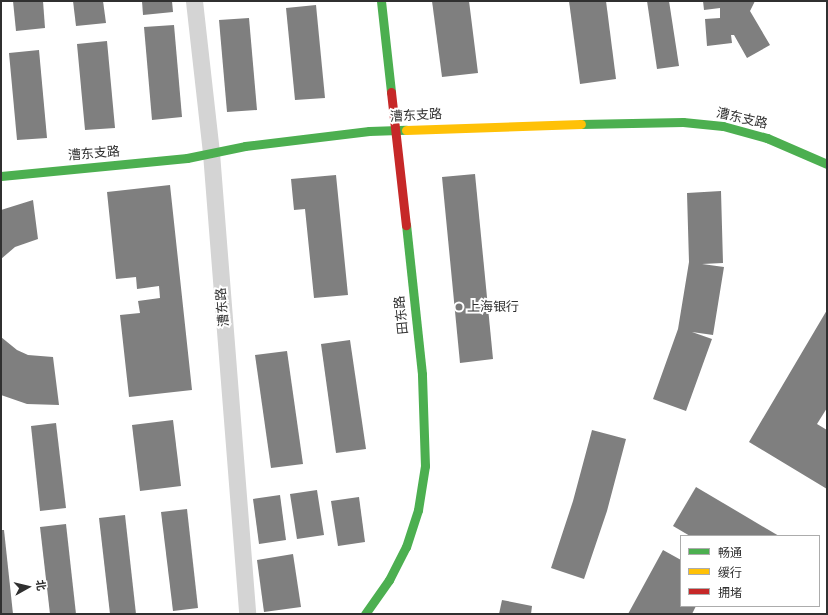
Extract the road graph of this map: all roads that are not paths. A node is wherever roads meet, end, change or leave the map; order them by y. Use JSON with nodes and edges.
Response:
{"nodes":[{"id":1,"x":194,"y":1,"type":"edge"},
{"id":2,"x":381,"y":1,"type":"edge"},
{"id":3,"x":394,"y":130,"type":"junction"},
{"id":4,"x":211,"y":153,"type":"junction"},
{"id":5,"x":827,"y":164,"type":"edge"},
{"id":6,"x":1,"y":176,"type":"edge"},
{"id":7,"x":247,"y":614,"type":"edge"},
{"id":8,"x":365,"y":614,"type":"edge"}],
"edges":[{"from":1,"to":4,"type":"street","name":"漕东路"},
{"from":2,"to":3,"type":"street","name":"田东路"},
{"from":3,"to":4,"type":"street","name":"漕东支路"},
{"from":3,"to":5,"type":"street","name":"漕东支路"},
{"from":3,"to":8,"type":"street","name":"田东路"},
{"from":4,"to":6,"type":"street","name":"漕东支路"},
{"from":4,"to":7,"type":"street","name":"漕东路"}]}
